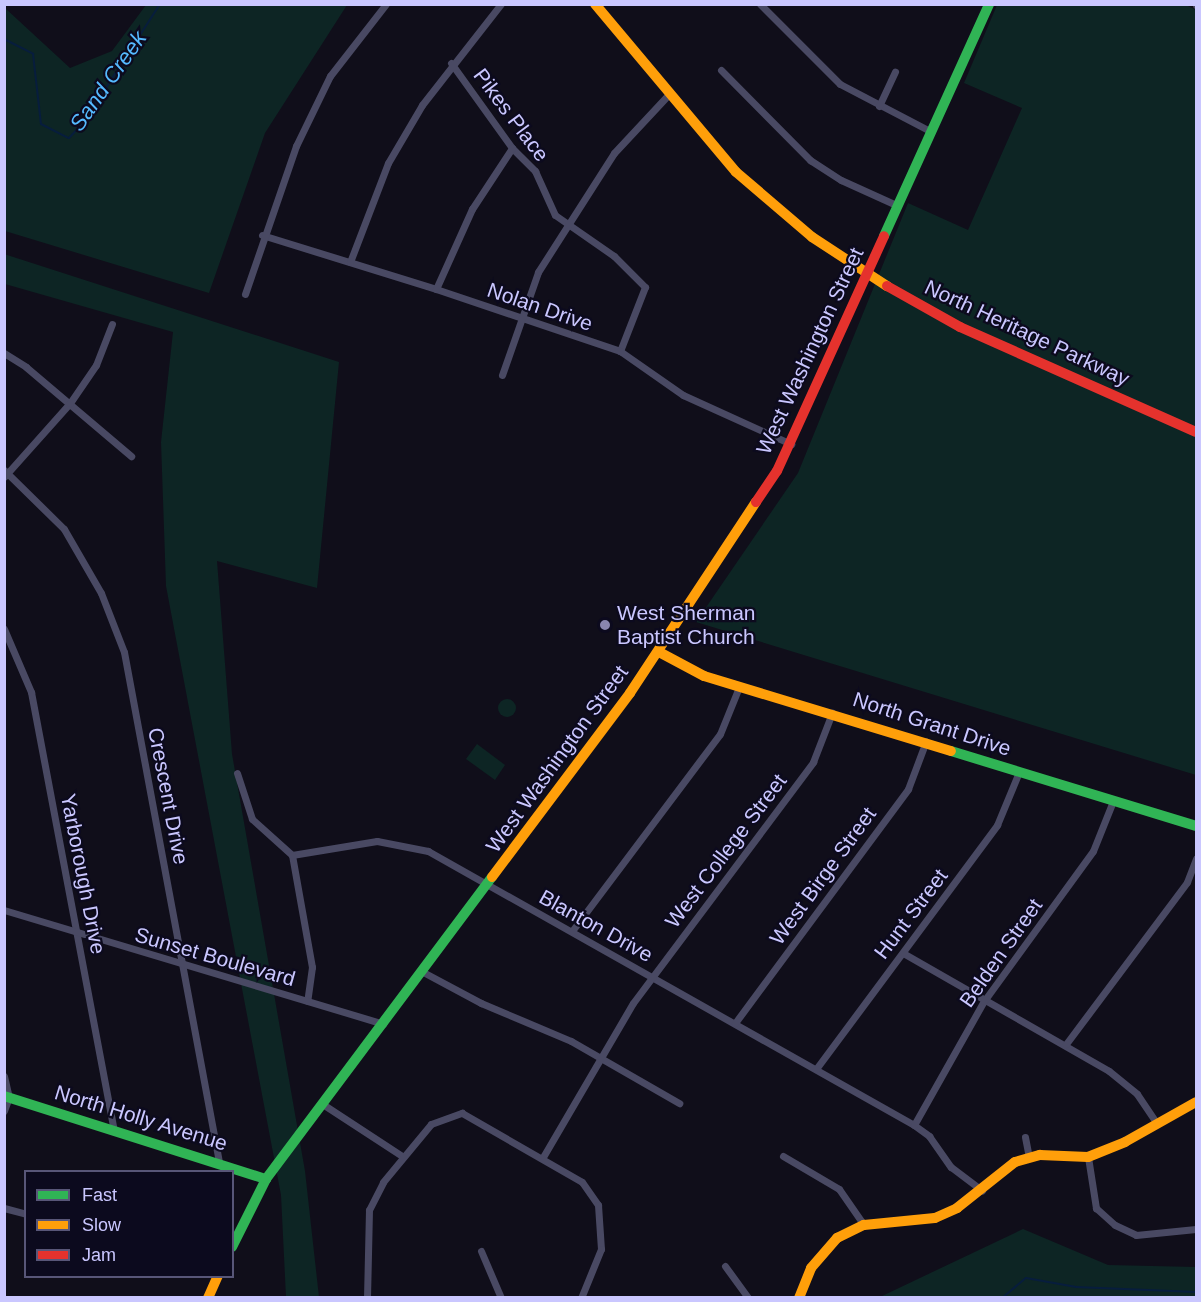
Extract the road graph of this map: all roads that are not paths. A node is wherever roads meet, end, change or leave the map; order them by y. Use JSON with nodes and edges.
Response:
{"nodes":[{"id":1,"x":386,"y":4,"type":"edge"},
{"id":2,"x":501,"y":4,"type":"edge"},
{"id":3,"x":595,"y":4,"type":"edge"},
{"id":4,"x":760,"y":4,"type":"edge"},
{"id":5,"x":989,"y":4,"type":"edge"},
{"id":6,"x":451,"y":63,"type":"junction"},
{"id":7,"x":721,"y":70,"type":"dead end"},
{"id":8,"x":895,"y":71,"type":"dead end"},
{"id":9,"x":669,"y":94,"type":"junction"},
{"id":10,"x":879,"y":106,"type":"junction"},
{"id":11,"x":930,"y":131,"type":"junction"},
{"id":12,"x":512,"y":148,"type":"junction"},
{"id":13,"x":896,"y":205,"type":"junction"},
{"id":14,"x":567,"y":226,"type":"junction"},
{"id":15,"x":262,"y":236,"type":"junction"},
{"id":16,"x":350,"y":262,"type":"junction"},
{"id":17,"x":867,"y":275,"type":"junction"},
{"id":18,"x":436,"y":288,"type":"junction"},
{"id":19,"x":245,"y":294,"type":"dead end"},
{"id":20,"x":522,"y":318,"type":"junction"},
{"id":21,"x":112,"y":324,"type":"dead end"},
{"id":22,"x":620,"y":351,"type":"junction"},
{"id":23,"x":4,"y":353,"type":"edge"},
{"id":24,"x":502,"y":375,"type":"dead end"},
{"id":25,"x":70,"y":403,"type":"junction"},
{"id":26,"x":1197,"y":432,"type":"edge"},
{"id":27,"x":791,"y":444,"type":"junction"},
{"id":28,"x":132,"y":456,"type":"dead end"},
{"id":29,"x":6,"y":473,"type":"edge"},
{"id":30,"x":4,"y":629,"type":"edge"},
{"id":31,"x":659,"y":652,"type":"junction"},
{"id":32,"x":739,"y":687,"type":"junction"},
{"id":33,"x":832,"y":712,"type":"junction"},
{"id":34,"x":926,"y":741,"type":"junction"},
{"id":35,"x":1019,"y":772,"type":"junction"},
{"id":36,"x":237,"y":773,"type":"dead end"},
{"id":37,"x":1113,"y":801,"type":"junction"},
{"id":38,"x":1197,"y":826,"type":"edge"},
{"id":39,"x":292,"y":855,"type":"junction"},
{"id":40,"x":1197,"y":859,"type":"edge"},
{"id":41,"x":488,"y":886,"type":"junction"},
{"id":42,"x":4,"y":910,"type":"edge"},
{"id":43,"x":572,"y":931,"type":"junction"},
{"id":44,"x":77,"y":933,"type":"junction"},
{"id":45,"x":903,"y":953,"type":"junction"},
{"id":46,"x":184,"y":966,"type":"junction"},
{"id":47,"x":423,"y":972,"type":"junction"},
{"id":48,"x":653,"y":976,"type":"junction"},
{"id":49,"x":307,"y":1000,"type":"junction"},
{"id":50,"x":984,"y":1001,"type":"junction"},
{"id":51,"x":735,"y":1023,"type":"junction"},
{"id":52,"x":383,"y":1024,"type":"junction"},
{"id":53,"x":1066,"y":1044,"type":"junction"},
{"id":54,"x":600,"y":1058,"type":"junction"},
{"id":55,"x":816,"y":1069,"type":"junction"},
{"id":56,"x":4,"y":1076,"type":"edge"},
{"id":57,"x":7,"y":1097,"type":"edge"},
{"id":58,"x":1197,"y":1102,"type":"edge"},
{"id":59,"x":680,"y":1103,"type":"dead end"},
{"id":60,"x":324,"y":1104,"type":"junction"},
{"id":61,"x":4,"y":1111,"type":"edge"},
{"id":62,"x":1157,"y":1124,"type":"junction"},
{"id":63,"x":914,"y":1125,"type":"junction"},
{"id":64,"x":114,"y":1130,"type":"junction"},
{"id":65,"x":1025,"y":1137,"type":"dead end"},
{"id":66,"x":402,"y":1156,"type":"junction"},
{"id":67,"x":783,"y":1156,"type":"dead end"},
{"id":68,"x":1088,"y":1156,"type":"junction"},
{"id":69,"x":543,"y":1157,"type":"junction"},
{"id":70,"x":1029,"y":1158,"type":"junction"},
{"id":71,"x":219,"y":1162,"type":"junction"},
{"id":72,"x":266,"y":1179,"type":"junction"},
{"id":73,"x":982,"y":1190,"type":"junction"},
{"id":74,"x":4,"y":1208,"type":"edge"},
{"id":75,"x":24,"y":1213,"type":"edge"},
{"id":76,"x":864,"y":1225,"type":"junction"},
{"id":77,"x":1197,"y":1229,"type":"edge"},
{"id":78,"x":234,"y":1243,"type":"edge"},
{"id":79,"x":481,"y":1251,"type":"dead end"},
{"id":80,"x":725,"y":1266,"type":"dead end"},
{"id":81,"x":217,"y":1278,"type":"edge"},
{"id":82,"x":208,"y":1298,"type":"edge"},
{"id":83,"x":367,"y":1298,"type":"edge"},
{"id":84,"x":501,"y":1298,"type":"edge"},
{"id":85,"x":581,"y":1298,"type":"edge"},
{"id":86,"x":748,"y":1298,"type":"edge"},
{"id":87,"x":799,"y":1298,"type":"edge"}],
"edges":[{"from":1,"to":15,"type":"street"},
{"from":2,"to":6,"type":"street"},
{"from":3,"to":9,"type":"street","name":"North Heritage Parkway"},
{"from":4,"to":10,"type":"street"},
{"from":5,"to":11,"type":"street","name":"West Washington Street"},
{"from":6,"to":12,"type":"street","name":"Pikes Place"},
{"from":6,"to":16,"type":"street"},
{"from":7,"to":13,"type":"street"},
{"from":8,"to":10,"type":"street"},
{"from":9,"to":14,"type":"street"},
{"from":9,"to":17,"type":"street","name":"North Heritage Parkway"},
{"from":10,"to":11,"type":"street"},
{"from":11,"to":13,"type":"street","name":"West Washington Street"},
{"from":12,"to":14,"type":"street","name":"Pikes Place"},
{"from":12,"to":18,"type":"street"},
{"from":13,"to":17,"type":"street","name":"West Washington Street"},
{"from":14,"to":20,"type":"street"},
{"from":14,"to":22,"type":"street","name":"Pikes Place"},
{"from":15,"to":16,"type":"street","name":"Nolan Drive"},
{"from":15,"to":19,"type":"street"},
{"from":16,"to":18,"type":"street","name":"Nolan Drive"},
{"from":17,"to":26,"type":"street","name":"North Heritage Parkway"},
{"from":17,"to":27,"type":"street","name":"West Washington Street"},
{"from":18,"to":20,"type":"street","name":"Nolan Drive"},
{"from":20,"to":22,"type":"street","name":"Nolan Drive"},
{"from":20,"to":24,"type":"street"},
{"from":21,"to":25,"type":"street"},
{"from":22,"to":27,"type":"street","name":"Nolan Drive"},
{"from":23,"to":25,"type":"street"},
{"from":25,"to":28,"type":"street"},
{"from":25,"to":29,"type":"street"},
{"from":27,"to":31,"type":"street","name":"West Washington Street"},
{"from":29,"to":46,"type":"street","name":"Crescent Drive"},
{"from":30,"to":44,"type":"street","name":"Yarborough Drive"},
{"from":31,"to":32,"type":"street","name":"North Grant Drive"},
{"from":31,"to":41,"type":"street","name":"West Washington Street"},
{"from":32,"to":33,"type":"street","name":"North Grant Drive"},
{"from":32,"to":43,"type":"street"},
{"from":33,"to":34,"type":"street","name":"North Grant Drive"},
{"from":33,"to":48,"type":"street","name":"West College Street"},
{"from":34,"to":35,"type":"street","name":"North Grant Drive"},
{"from":34,"to":51,"type":"street","name":"West Birge Street"},
{"from":35,"to":37,"type":"street","name":"North Grant Drive"},
{"from":35,"to":45,"type":"street","name":"Hunt Street"},
{"from":36,"to":39,"type":"street"},
{"from":37,"to":38,"type":"street","name":"North Grant Drive"},
{"from":37,"to":50,"type":"street","name":"Belden Street"},
{"from":39,"to":41,"type":"street","name":"Blanton Drive"},
{"from":39,"to":49,"type":"street"},
{"from":40,"to":53,"type":"street"},
{"from":41,"to":43,"type":"street","name":"Blanton Drive"},
{"from":41,"to":47,"type":"street","name":"West Washington Street"},
{"from":42,"to":44,"type":"street","name":"Sunset Boulevard"},
{"from":43,"to":48,"type":"street","name":"Blanton Drive"},
{"from":44,"to":46,"type":"street","name":"Sunset Boulevard"},
{"from":44,"to":64,"type":"street","name":"Yarborough Drive"},
{"from":45,"to":50,"type":"street"},
{"from":45,"to":55,"type":"street","name":"Hunt Street"},
{"from":46,"to":49,"type":"street","name":"Sunset Boulevard"},
{"from":46,"to":71,"type":"street","name":"Crescent Drive"},
{"from":47,"to":52,"type":"street","name":"West Washington Street"},
{"from":47,"to":54,"type":"street"},
{"from":48,"to":51,"type":"street","name":"Blanton Drive"},
{"from":48,"to":54,"type":"street","name":"West College Street"},
{"from":49,"to":52,"type":"street","name":"Sunset Boulevard"},
{"from":50,"to":53,"type":"street"},
{"from":50,"to":63,"type":"street","name":"Belden Street"},
{"from":51,"to":55,"type":"street","name":"Blanton Drive"},
{"from":52,"to":60,"type":"street","name":"West Washington Street"},
{"from":53,"to":62,"type":"street"},
{"from":54,"to":59,"type":"street"},
{"from":54,"to":69,"type":"street","name":"West College Street"},
{"from":55,"to":63,"type":"street","name":"Blanton Drive"},
{"from":56,"to":57,"type":"street"},
{"from":57,"to":61,"type":"street"},
{"from":57,"to":64,"type":"street","name":"North Holly Avenue"},
{"from":58,"to":62,"type":"street"},
{"from":60,"to":66,"type":"street"},
{"from":60,"to":72,"type":"street","name":"West Washington Street"},
{"from":62,"to":68,"type":"street"},
{"from":63,"to":73,"type":"street","name":"Blanton Drive"},
{"from":64,"to":71,"type":"street","name":"North Holly Avenue"},
{"from":65,"to":70,"type":"street"},
{"from":66,"to":69,"type":"street"},
{"from":66,"to":83,"type":"street"},
{"from":67,"to":76,"type":"street"},
{"from":68,"to":70,"type":"street"},
{"from":68,"to":77,"type":"street"},
{"from":69,"to":85,"type":"street"},
{"from":70,"to":73,"type":"street"},
{"from":71,"to":72,"type":"street","name":"North Holly Avenue"},
{"from":72,"to":78,"type":"street","name":"West Washington Street"},
{"from":73,"to":76,"type":"street"},
{"from":74,"to":75,"type":"street"},
{"from":76,"to":87,"type":"street"},
{"from":79,"to":84,"type":"street"},
{"from":80,"to":86,"type":"street"},
{"from":81,"to":82,"type":"street"}]}
